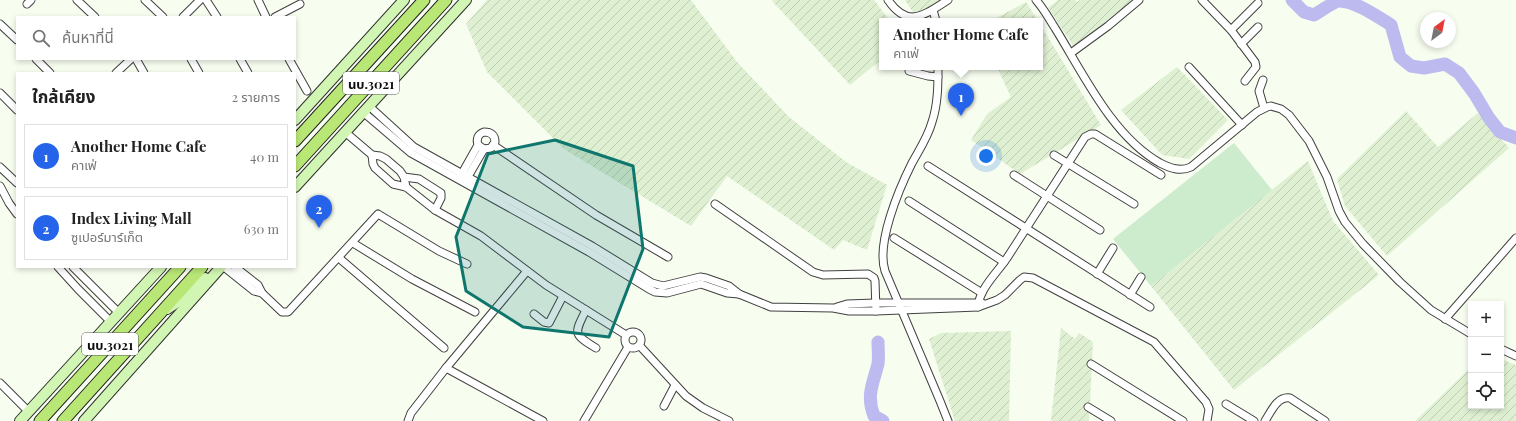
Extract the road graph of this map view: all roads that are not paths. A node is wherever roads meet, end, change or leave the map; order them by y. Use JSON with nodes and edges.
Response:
{"nodes":[{"id":1,"x":77,"y":0,"type":"edge"},
{"id":2,"x":145,"y":0,"type":"edge"},
{"id":3,"x":200,"y":0,"type":"edge"},
{"id":4,"x":206,"y":0,"type":"edge"},
{"id":5,"x":258,"y":0,"type":"edge"},
{"id":6,"x":404,"y":0,"type":"edge"},
{"id":7,"x":424,"y":0,"type":"edge"},
{"id":8,"x":446,"y":0,"type":"edge"},
{"id":9,"x":466,"y":0,"type":"edge"},
{"id":10,"x":888,"y":0,"type":"edge"},
{"id":11,"x":948,"y":0,"type":"edge"},
{"id":12,"x":1139,"y":0,"type":"edge"},
{"id":13,"x":1202,"y":0,"type":"edge"},
{"id":14,"x":1039,"y":1,"type":"edge"},
{"id":15,"x":1258,"y":3,"type":"dead end"},
{"id":16,"x":300,"y":4,"type":"dead end"},
{"id":17,"x":933,"y":10,"type":"junction"},
{"id":18,"x":92,"y":16,"type":"edge"},
{"id":19,"x":162,"y":16,"type":"edge"},
{"id":20,"x":184,"y":16,"type":"edge"},
{"id":21,"x":217,"y":16,"type":"edge"},
{"id":22,"x":266,"y":16,"type":"edge"},
{"id":23,"x":277,"y":16,"type":"edge"},
{"id":24,"x":935,"y":18,"type":"edge"},
{"id":25,"x":0,"y":24,"type":"edge"},
{"id":26,"x":1258,"y":27,"type":"dead end"},
{"id":27,"x":1231,"y":30,"type":"junction"},
{"id":28,"x":16,"y":39,"type":"edge"},
{"id":29,"x":1241,"y":44,"type":"junction"},
{"id":30,"x":1071,"y":54,"type":"junction"},
{"id":31,"x":37,"y":60,"type":"edge"},
{"id":32,"x":130,"y":60,"type":"edge"},
{"id":33,"x":137,"y":60,"type":"edge"},
{"id":34,"x":192,"y":60,"type":"edge"},
{"id":35,"x":241,"y":60,"type":"edge"},
{"id":36,"x":290,"y":60,"type":"edge"},
{"id":37,"x":1188,"y":67,"type":"dead end"},
{"id":38,"x":938,"y":70,"type":"edge"},
{"id":39,"x":909,"y":71,"type":"dead end"},
{"id":40,"x":49,"y":72,"type":"edge"},
{"id":41,"x":117,"y":72,"type":"edge"},
{"id":42,"x":143,"y":72,"type":"edge"},
{"id":43,"x":198,"y":72,"type":"edge"},
{"id":44,"x":247,"y":72,"type":"edge"},
{"id":45,"x":938,"y":76,"type":"junction"},
{"id":46,"x":1263,"y":80,"type":"dead end"},
{"id":47,"x":1245,"y":81,"type":"dead end"},
{"id":48,"x":307,"y":91,"type":"dead end"},
{"id":49,"x":0,"y":93,"type":"edge"},
{"id":50,"x":1264,"y":108,"type":"junction"},
{"id":51,"x":16,"y":109,"type":"edge"},
{"id":52,"x":366,"y":109,"type":"junction"},
{"id":53,"x":296,"y":119,"type":"edge"},
{"id":54,"x":1242,"y":125,"type":"junction"},
{"id":55,"x":345,"y":132,"type":"junction"},
{"id":56,"x":296,"y":140,"type":"edge"},
{"id":57,"x":494,"y":145,"type":"junction"},
{"id":58,"x":481,"y":147,"type":"junction"},
{"id":59,"x":372,"y":155,"type":"junction"},
{"id":60,"x":1054,"y":155,"type":"dead end"},
{"id":61,"x":1068,"y":163,"type":"junction"},
{"id":62,"x":296,"y":165,"type":"edge"},
{"id":63,"x":928,"y":166,"type":"dead end"},
{"id":64,"x":0,"y":167,"type":"edge"},
{"id":65,"x":1014,"y":175,"type":"dead end"},
{"id":66,"x":1161,"y":175,"type":"dead end"},
{"id":67,"x":404,"y":177,"type":"junction"},
{"id":68,"x":463,"y":179,"type":"junction"},
{"id":69,"x":16,"y":182,"type":"edge"},
{"id":70,"x":296,"y":185,"type":"edge"},
{"id":71,"x":0,"y":186,"type":"edge"},
{"id":72,"x":406,"y":187,"type":"junction"},
{"id":73,"x":1048,"y":196,"type":"junction"},
{"id":74,"x":909,"y":201,"type":"dead end"},
{"id":75,"x":715,"y":204,"type":"dead end"},
{"id":76,"x":1134,"y":204,"type":"dead end"},
{"id":77,"x":435,"y":210,"type":"junction"},
{"id":78,"x":16,"y":213,"type":"edge"},
{"id":79,"x":1026,"y":229,"type":"junction"},
{"id":80,"x":1100,"y":230,"type":"dead end"},
{"id":81,"x":894,"y":238,"type":"dead end"},
{"id":82,"x":1516,"y":238,"type":"edge"},
{"id":83,"x":353,"y":243,"type":"junction"},
{"id":84,"x":1113,"y":248,"type":"dead end"},
{"id":85,"x":668,"y":257,"type":"dead end"},
{"id":86,"x":339,"y":258,"type":"junction"},
{"id":87,"x":1004,"y":262,"type":"junction"},
{"id":88,"x":467,"y":264,"type":"dead end"},
{"id":89,"x":59,"y":268,"type":"edge"},
{"id":90,"x":74,"y":268,"type":"edge"},
{"id":91,"x":160,"y":268,"type":"edge"},
{"id":92,"x":179,"y":268,"type":"edge"},
{"id":93,"x":201,"y":268,"type":"edge"},
{"id":94,"x":216,"y":268,"type":"edge"},
{"id":95,"x":221,"y":268,"type":"edge"},
{"id":96,"x":223,"y":268,"type":"edge"},
{"id":97,"x":236,"y":268,"type":"edge"},
{"id":98,"x":527,"y":271,"type":"junction"},
{"id":99,"x":1097,"y":274,"type":"junction"},
{"id":100,"x":81,"y":275,"type":"junction"},
{"id":101,"x":1141,"y":277,"type":"dead end"},
{"id":102,"x":72,"y":282,"type":"junction"},
{"id":103,"x":262,"y":293,"type":"junction"},
{"id":104,"x":982,"y":293,"type":"junction"},
{"id":105,"x":1130,"y":295,"type":"junction"},
{"id":106,"x":563,"y":296,"type":"junction"},
{"id":107,"x":875,"y":303,"type":"junction"},
{"id":108,"x":898,"y":303,"type":"junction"},
{"id":109,"x":978,"y":304,"type":"junction"},
{"id":110,"x":1150,"y":307,"type":"dead end"},
{"id":111,"x":833,"y":308,"type":"junction"},
{"id":112,"x":586,"y":310,"type":"junction"},
{"id":113,"x":117,"y":311,"type":"junction"},
{"id":114,"x":876,"y":311,"type":"junction"},
{"id":115,"x":475,"y":312,"type":"dead end"},
{"id":116,"x":161,"y":313,"type":"junction"},
{"id":117,"x":903,"y":313,"type":"junction"},
{"id":118,"x":534,"y":314,"type":"dead end"},
{"id":119,"x":1445,"y":319,"type":"junction"},
{"id":120,"x":111,"y":322,"type":"junction"},
{"id":121,"x":1468,"y":332,"type":"edge"},
{"id":122,"x":626,"y":335,"type":"junction"},
{"id":123,"x":639,"y":345,"type":"junction"},
{"id":124,"x":628,"y":347,"type":"junction"},
{"id":125,"x":444,"y":348,"type":"dead end"},
{"id":126,"x":596,"y":348,"type":"dead end"},
{"id":127,"x":1504,"y":350,"type":"edge"},
{"id":128,"x":1516,"y":356,"type":"edge"},
{"id":129,"x":1091,"y":364,"type":"dead end"},
{"id":130,"x":446,"y":368,"type":"junction"},
{"id":131,"x":0,"y":383,"type":"edge"},
{"id":132,"x":675,"y":385,"type":"junction"},
{"id":133,"x":1226,"y":404,"type":"dead end"},
{"id":134,"x":664,"y":406,"type":"dead end"},
{"id":135,"x":1088,"y":407,"type":"dead end"},
{"id":136,"x":29,"y":412,"type":"junction"},
{"id":137,"x":20,"y":421,"type":"edge"},
{"id":138,"x":40,"y":421,"type":"edge"},
{"id":139,"x":63,"y":421,"type":"edge"},
{"id":140,"x":84,"y":421,"type":"edge"},
{"id":141,"x":408,"y":421,"type":"edge"},
{"id":142,"x":543,"y":421,"type":"edge"},
{"id":143,"x":584,"y":421,"type":"edge"},
{"id":144,"x":729,"y":421,"type":"edge"},
{"id":145,"x":948,"y":421,"type":"edge"},
{"id":146,"x":1110,"y":421,"type":"edge"},
{"id":147,"x":1183,"y":421,"type":"edge"},
{"id":148,"x":1207,"y":421,"type":"edge"},
{"id":149,"x":1254,"y":421,"type":"edge"},
{"id":150,"x":1265,"y":421,"type":"edge"},
{"id":151,"x":1324,"y":421,"type":"edge"}],
"edges":[{"from":1,"to":18,"type":"street"},
{"from":2,"to":19,"type":"street"},
{"from":3,"to":20,"type":"street"},
{"from":4,"to":21,"type":"street"},
{"from":5,"to":22,"type":"street"},
{"from":6,"to":53,"type":"main road","number":"นบ.3021"},
{"from":7,"to":56,"type":"main road","number":"นบ.3021"},
{"from":8,"to":62,"type":"main road","number":"นบ.3021"},
{"from":9,"to":52,"type":"main road","number":"นบ.3021"},
{"from":10,"to":17,"type":"street"},
{"from":11,"to":17,"type":"street"},
{"from":12,"to":30,"type":"street"},
{"from":13,"to":27,"type":"street"},
{"from":14,"to":30,"type":"street"},
{"from":15,"to":27,"type":"street"},
{"from":16,"to":23,"type":"street"},
{"from":17,"to":24,"type":"street"},
{"from":25,"to":28,"type":"street"},
{"from":26,"to":29,"type":"street"},
{"from":27,"to":29,"type":"street"},
{"from":29,"to":47,"type":"street"},
{"from":30,"to":54,"type":"street"},
{"from":31,"to":40,"type":"street"},
{"from":32,"to":41,"type":"street"},
{"from":33,"to":42,"type":"street"},
{"from":34,"to":43,"type":"street"},
{"from":35,"to":44,"type":"street"},
{"from":36,"to":48,"type":"street"},
{"from":37,"to":54,"type":"street"},
{"from":38,"to":45,"type":"street"},
{"from":39,"to":45,"type":"street"},
{"from":45,"to":108,"type":"street"},
{"from":46,"to":50,"type":"street"},
{"from":49,"to":51,"type":"street"},
{"from":50,"to":54,"type":"street"},
{"from":50,"to":119,"type":"street"},
{"from":52,"to":55,"type":"main road","number":"นบ.3021"},
{"from":52,"to":68,"type":"street"},
{"from":55,"to":59,"type":"street"},
{"from":55,"to":70,"type":"main road","number":"นบ.3021"},
{"from":57,"to":58,"type":"street"},
{"from":57,"to":58,"type":"street"},
{"from":57,"to":85,"type":"street"},
{"from":58,"to":68,"type":"street"},
{"from":59,"to":67,"type":"street"},
{"from":59,"to":72,"type":"street"},
{"from":60,"to":61,"type":"street"},
{"from":61,"to":66,"type":"street"},
{"from":61,"to":73,"type":"street"},
{"from":61,"to":76,"type":"street"},
{"from":63,"to":79,"type":"street"},
{"from":64,"to":69,"type":"street"},
{"from":65,"to":73,"type":"street"},
{"from":67,"to":72,"type":"street"},
{"from":67,"to":77,"type":"street"},
{"from":68,"to":111,"type":"street"},
{"from":71,"to":78,"type":"street"},
{"from":72,"to":77,"type":"street"},
{"from":73,"to":79,"type":"street"},
{"from":73,"to":80,"type":"street"},
{"from":74,"to":87,"type":"street"},
{"from":75,"to":107,"type":"street"},
{"from":77,"to":98,"type":"street"},
{"from":79,"to":87,"type":"street"},
{"from":79,"to":99,"type":"street"},
{"from":81,"to":104,"type":"street"},
{"from":82,"to":119,"type":"street"},
{"from":83,"to":86,"type":"street"},
{"from":83,"to":88,"type":"street"},
{"from":83,"to":115,"type":"street"},
{"from":84,"to":99,"type":"street"},
{"from":86,"to":103,"type":"street"},
{"from":86,"to":125,"type":"street"},
{"from":87,"to":104,"type":"street"},
{"from":89,"to":102,"type":"street"},
{"from":90,"to":100,"type":"street"},
{"from":91,"to":113,"type":"main road","number":"นบ.3021"},
{"from":92,"to":138,"type":"main road","number":"นบ.3021"},
{"from":93,"to":116,"type":"main road","number":"นบ.3021"},
{"from":94,"to":116,"type":"main road"},
{"from":95,"to":140,"type":"main road","number":"นบ.3021"},
{"from":96,"to":103,"type":"street"},
{"from":97,"to":103,"type":"street"},
{"from":98,"to":106,"type":"street"},
{"from":98,"to":130,"type":"street"},
{"from":99,"to":105,"type":"street"},
{"from":100,"to":102,"type":"street"},
{"from":100,"to":113,"type":"street"},
{"from":101,"to":105,"type":"street"},
{"from":102,"to":120,"type":"street"},
{"from":104,"to":109,"type":"street"},
{"from":105,"to":110,"type":"street"},
{"from":106,"to":112,"type":"street"},
{"from":106,"to":118,"type":"street"},
{"from":107,"to":108,"type":"street"},
{"from":107,"to":111,"type":"street"},
{"from":107,"to":114,"type":"street"},
{"from":108,"to":109,"type":"street"},
{"from":108,"to":117,"type":"street"},
{"from":109,"to":117,"type":"street"},
{"from":109,"to":148,"type":"street"},
{"from":111,"to":114,"type":"street"},
{"from":112,"to":122,"type":"street"},
{"from":112,"to":126,"type":"street"},
{"from":113,"to":120,"type":"main road","number":"นบ.3021"},
{"from":114,"to":117,"type":"street"},
{"from":116,"to":139,"type":"main road","number":"นบ.3021"},
{"from":117,"to":145,"type":"street"},
{"from":119,"to":121,"type":"street"},
{"from":120,"to":136,"type":"main road","number":"นบ.3021"},
{"from":122,"to":123,"type":"street"},
{"from":122,"to":124,"type":"street"},
{"from":123,"to":124,"type":"street"},
{"from":123,"to":132,"type":"street"},
{"from":124,"to":143,"type":"street"},
{"from":127,"to":128,"type":"street"},
{"from":129,"to":147,"type":"street"},
{"from":130,"to":141,"type":"street"},
{"from":130,"to":142,"type":"street"},
{"from":131,"to":136,"type":"street"},
{"from":132,"to":134,"type":"street"},
{"from":132,"to":144,"type":"street"},
{"from":133,"to":149,"type":"street"},
{"from":135,"to":146,"type":"street"},
{"from":136,"to":137,"type":"main road","number":"นบ.3021"},
{"from":150,"to":151,"type":"street"}]}
